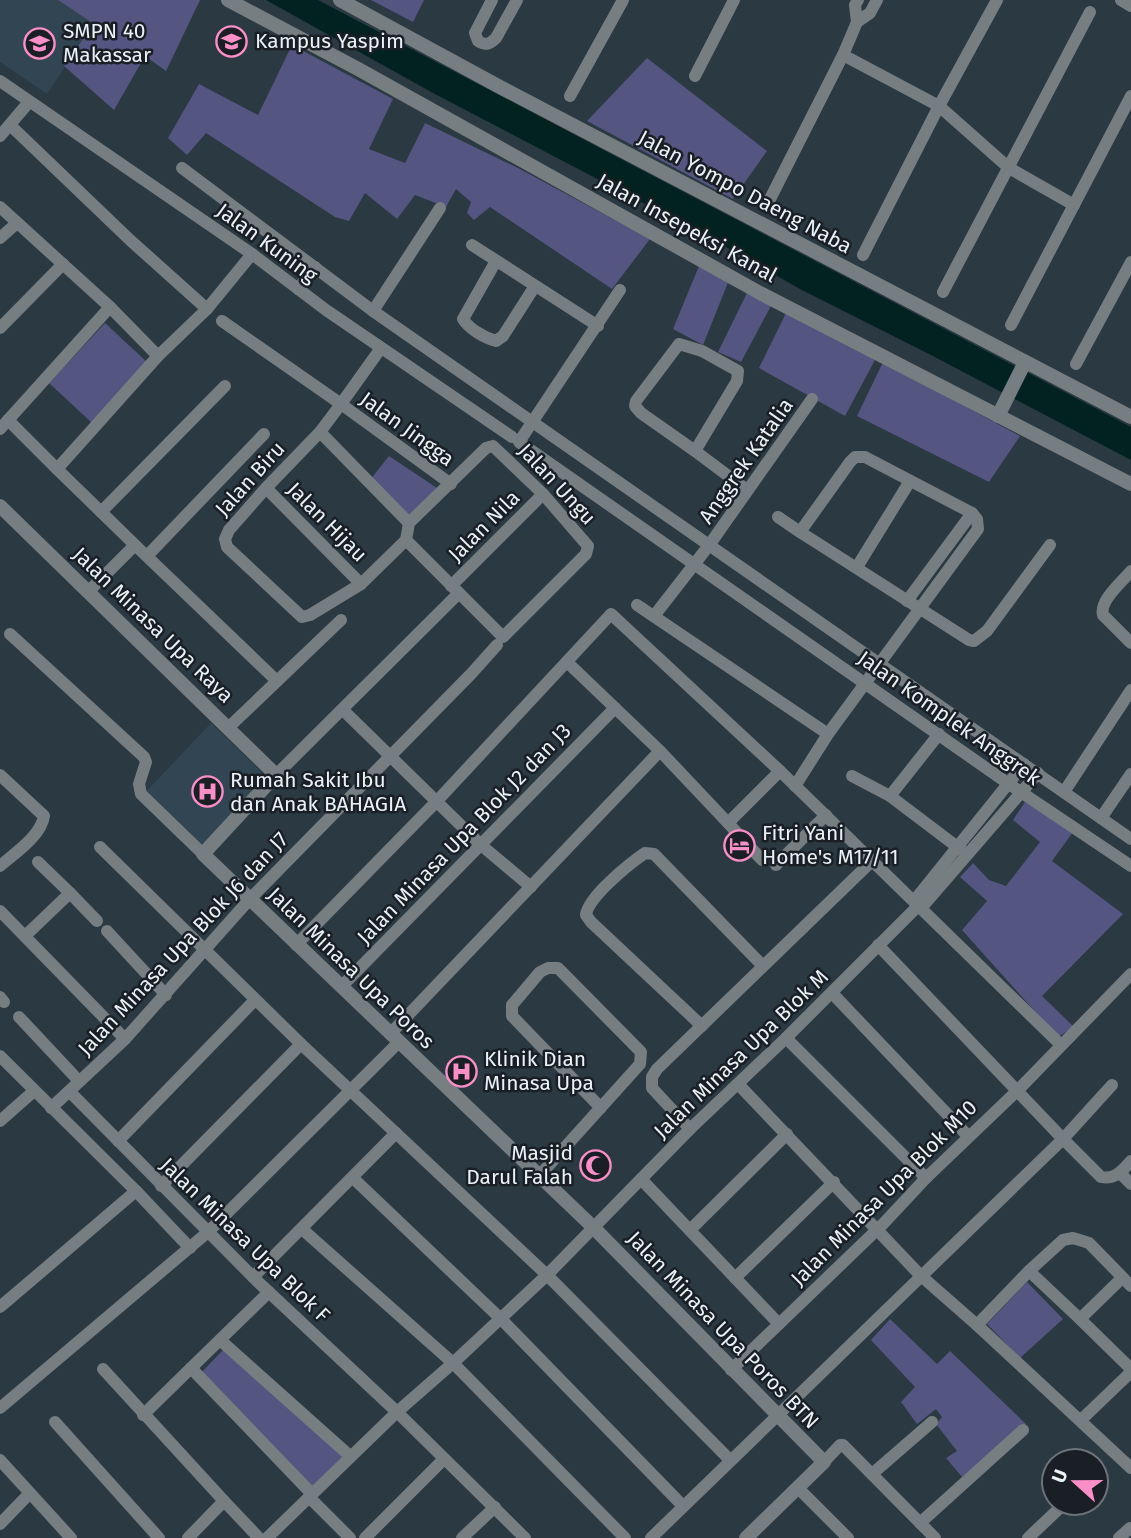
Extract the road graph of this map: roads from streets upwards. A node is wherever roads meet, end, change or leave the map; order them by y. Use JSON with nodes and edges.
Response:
{"nodes":[{"id":1,"x":228,"y":0,"type":"edge"},
{"id":2,"x":340,"y":0,"type":"edge"},
{"id":3,"x":492,"y":0,"type":"edge"},
{"id":4,"x":517,"y":0,"type":"edge"},
{"id":5,"x":623,"y":0,"type":"edge"},
{"id":6,"x":734,"y":0,"type":"edge"},
{"id":7,"x":858,"y":0,"type":"edge"},
{"id":8,"x":877,"y":0,"type":"edge"},
{"id":9,"x":997,"y":0,"type":"edge"},
{"id":10,"x":1121,"y":0,"type":"edge"},
{"id":11,"x":1131,"y":6,"type":"edge"},
{"id":12,"x":1090,"y":12,"type":"dead end"},
{"id":13,"x":857,"y":22,"type":"junction"},
{"id":14,"x":843,"y":55,"type":"junction"},
{"id":15,"x":695,"y":76,"type":"dead end"},
{"id":16,"x":0,"y":82,"type":"edge"},
{"id":17,"x":570,"y":96,"type":"dead end"},
{"id":18,"x":1131,"y":96,"type":"edge"},
{"id":19,"x":29,"y":102,"type":"junction"},
{"id":20,"x":939,"y":106,"type":"junction"},
{"id":21,"x":10,"y":125,"type":"junction"},
{"id":22,"x":0,"y":136,"type":"edge"},
{"id":23,"x":182,"y":168,"type":"dead end"},
{"id":24,"x":1009,"y":168,"type":"junction"},
{"id":25,"x":767,"y":205,"type":"dead end"},
{"id":26,"x":1073,"y":205,"type":"junction"},
{"id":27,"x":0,"y":207,"type":"edge"},
{"id":28,"x":440,"y":208,"type":"dead end"},
{"id":29,"x":17,"y":223,"type":"junction"},
{"id":30,"x":0,"y":238,"type":"edge"},
{"id":31,"x":472,"y":245,"type":"dead end"},
{"id":32,"x":252,"y":254,"type":"junction"},
{"id":33,"x":863,"y":255,"type":"dead end"},
{"id":34,"x":496,"y":261,"type":"junction"},
{"id":35,"x":1131,"y":262,"type":"edge"},
{"id":36,"x":63,"y":264,"type":"junction"},
{"id":37,"x":315,"y":267,"type":"junction"},
{"id":38,"x":536,"y":286,"type":"junction"},
{"id":39,"x":298,"y":289,"type":"junction"},
{"id":40,"x":620,"y":290,"type":"dead end"},
{"id":41,"x":943,"y":292,"type":"dead end"},
{"id":42,"x":110,"y":307,"type":"junction"},
{"id":43,"x":207,"y":309,"type":"junction"},
{"id":44,"x":373,"y":311,"type":"junction"},
{"id":45,"x":222,"y":321,"type":"dead end"},
{"id":46,"x":1011,"y":325,"type":"dead end"},
{"id":47,"x":598,"y":326,"type":"junction"},
{"id":48,"x":0,"y":328,"type":"edge"},
{"id":49,"x":381,"y":348,"type":"junction"},
{"id":50,"x":158,"y":356,"type":"junction"},
{"id":51,"x":1025,"y":362,"type":"junction"},
{"id":52,"x":1076,"y":364,"type":"dead end"},
{"id":53,"x":225,"y":386,"type":"dead end"},
{"id":54,"x":812,"y":399,"type":"dead end"},
{"id":55,"x":341,"y":404,"type":"junction"},
{"id":56,"x":998,"y":416,"type":"junction"},
{"id":57,"x":1131,"y":417,"type":"edge"},
{"id":58,"x":533,"y":422,"type":"junction"},
{"id":59,"x":4,"y":425,"type":"edge"},
{"id":60,"x":320,"y":432,"type":"junction"},
{"id":61,"x":264,"y":434,"type":"dead end"},
{"id":62,"x":515,"y":440,"type":"junction"},
{"id":63,"x":695,"y":451,"type":"junction"},
{"id":64,"x":57,"y":469,"type":"junction"},
{"id":65,"x":910,"y":481,"type":"junction"},
{"id":66,"x":451,"y":484,"type":"junction"},
{"id":67,"x":1131,"y":484,"type":"edge"},
{"id":68,"x":266,"y":488,"type":"junction"},
{"id":69,"x":747,"y":490,"type":"junction"},
{"id":70,"x":543,"y":494,"type":"junction"},
{"id":71,"x":0,"y":506,"type":"edge"},
{"id":72,"x":101,"y":512,"type":"junction"},
{"id":73,"x":972,"y":513,"type":"junction"},
{"id":74,"x":778,"y":517,"type":"dead end"},
{"id":75,"x":409,"y":523,"type":"junction"},
{"id":76,"x":800,"y":532,"type":"junction"},
{"id":77,"x":406,"y":540,"type":"junction"},
{"id":78,"x":710,"y":544,"type":"junction"},
{"id":79,"x":1050,"y":544,"type":"dead end"},
{"id":80,"x":135,"y":545,"type":"junction"},
{"id":81,"x":147,"y":556,"type":"junction"},
{"id":82,"x":695,"y":564,"type":"junction"},
{"id":83,"x":857,"y":567,"type":"junction"},
{"id":84,"x":1131,"y":571,"type":"edge"},
{"id":85,"x":361,"y":584,"type":"junction"},
{"id":86,"x":455,"y":589,"type":"junction"},
{"id":87,"x":88,"y":592,"type":"junction"},
{"id":88,"x":907,"y":601,"type":"junction"},
{"id":89,"x":637,"y":605,"type":"dead end"},
{"id":90,"x":920,"y":610,"type":"junction"},
{"id":91,"x":654,"y":616,"type":"junction"},
{"id":92,"x":341,"y":620,"type":"dead end"},
{"id":93,"x":10,"y":634,"type":"dead end"},
{"id":94,"x":500,"y":641,"type":"junction"},
{"id":95,"x":1131,"y":643,"type":"edge"},
{"id":96,"x":567,"y":662,"type":"junction"},
{"id":97,"x":878,"y":663,"type":"junction"},
{"id":98,"x":471,"y":674,"type":"joint"},
{"id":99,"x":277,"y":681,"type":"junction"},
{"id":100,"x":865,"y":682,"type":"junction"},
{"id":101,"x":1131,"y":690,"type":"edge"},
{"id":102,"x":615,"y":708,"type":"junction"},
{"id":103,"x":343,"y":710,"type":"junction"},
{"id":104,"x":229,"y":727,"type":"junction"},
{"id":105,"x":828,"y":734,"type":"junction"},
{"id":106,"x":939,"y":734,"type":"junction"},
{"id":107,"x":660,"y":751,"type":"junction"},
{"id":108,"x":390,"y":754,"type":"junction"},
{"id":109,"x":1024,"y":764,"type":"junction"},
{"id":110,"x":780,"y":771,"type":"junction"},
{"id":111,"x":1038,"y":774,"type":"junction"},
{"id":112,"x":1131,"y":774,"type":"edge"},
{"id":113,"x":0,"y":775,"type":"edge"},
{"id":114,"x":276,"y":775,"type":"junction"},
{"id":115,"x":852,"y":776,"type":"dead end"},
{"id":116,"x":1009,"y":784,"type":"junction"},
{"id":117,"x":794,"y":786,"type":"junction"},
{"id":118,"x":1021,"y":792,"type":"junction"},
{"id":119,"x":1064,"y":792,"type":"junction"},
{"id":120,"x":890,"y":796,"type":"junction"},
{"id":121,"x":437,"y":801,"type":"junction"},
{"id":122,"x":826,"y":815,"type":"junction"},
{"id":123,"x":1101,"y":818,"type":"junction"},
{"id":124,"x":728,"y":823,"type":"junction"},
{"id":125,"x":1131,"y":839,"type":"edge"},
{"id":126,"x":481,"y":845,"type":"junction"},
{"id":127,"x":100,"y":847,"type":"dead end"},
{"id":128,"x":963,"y":851,"type":"junction"},
{"id":129,"x":203,"y":854,"type":"junction"},
{"id":130,"x":762,"y":860,"type":"dead end"},
{"id":131,"x":38,"y":862,"type":"dead end"},
{"id":132,"x":872,"y":862,"type":"junction"},
{"id":133,"x":776,"y":865,"type":"dead end"},
{"id":134,"x":0,"y":866,"type":"edge"},
{"id":135,"x":1131,"y":866,"type":"edge"},
{"id":136,"x":531,"y":887,"type":"junction"},
{"id":137,"x":66,"y":897,"type":"junction"},
{"id":138,"x":249,"y":900,"type":"junction"},
{"id":139,"x":917,"y":906,"type":"junction"},
{"id":140,"x":0,"y":911,"type":"edge"},
{"id":141,"x":97,"y":920,"type":"dead end"},
{"id":142,"x":107,"y":931,"type":"dead end"},
{"id":143,"x":25,"y":936,"type":"junction"},
{"id":144,"x":296,"y":945,"type":"junction"},
{"id":145,"x":878,"y":945,"type":"junction"},
{"id":146,"x":206,"y":951,"type":"junction"},
{"id":147,"x":763,"y":966,"type":"junction"},
{"id":148,"x":1131,"y":974,"type":"edge"},
{"id":149,"x":341,"y":987,"type":"junction"},
{"id":150,"x":832,"y":993,"type":"junction"},
{"id":151,"x":166,"y":995,"type":"junction"},
{"id":152,"x":255,"y":1000,"type":"junction"},
{"id":153,"x":19,"y":1017,"type":"dead end"},
{"id":154,"x":702,"y":1026,"type":"junction"},
{"id":155,"x":395,"y":1038,"type":"junction"},
{"id":156,"x":786,"y":1038,"type":"junction"},
{"id":157,"x":125,"y":1039,"type":"junction"},
{"id":158,"x":301,"y":1044,"type":"junction"},
{"id":159,"x":1061,"y":1045,"type":"junction"},
{"id":160,"x":0,"y":1056,"type":"edge"},
{"id":161,"x":79,"y":1081,"type":"junction"},
{"id":162,"x":738,"y":1084,"type":"junction"},
{"id":163,"x":1112,"y":1085,"type":"dead end"},
{"id":164,"x":1018,"y":1090,"type":"junction"},
{"id":165,"x":34,"y":1091,"type":"junction"},
{"id":166,"x":70,"y":1092,"type":"junction"},
{"id":167,"x":351,"y":1092,"type":"junction"},
{"id":168,"x":51,"y":1108,"type":"junction"},
{"id":169,"x":601,"y":1108,"type":"junction"},
{"id":170,"x":0,"y":1121,"type":"edge"},
{"id":171,"x":690,"y":1129,"type":"junction"},
{"id":172,"x":396,"y":1133,"type":"junction"},
{"id":173,"x":787,"y":1134,"type":"junction"},
{"id":174,"x":968,"y":1136,"type":"junction"},
{"id":175,"x":1062,"y":1137,"type":"junction"},
{"id":176,"x":118,"y":1141,"type":"junction"},
{"id":177,"x":1131,"y":1161,"type":"edge"},
{"id":178,"x":1120,"y":1173,"type":"junction"},
{"id":179,"x":540,"y":1175,"type":"junction"},
{"id":180,"x":353,"y":1178,"type":"junction"},
{"id":181,"x":926,"y":1178,"type":"junction"},
{"id":182,"x":641,"y":1180,"type":"junction"},
{"id":183,"x":834,"y":1182,"type":"junction"},
{"id":184,"x":1131,"y":1184,"type":"edge"},
{"id":185,"x":162,"y":1186,"type":"junction"},
{"id":186,"x":136,"y":1191,"type":"junction"},
{"id":187,"x":593,"y":1227,"type":"junction"},
{"id":188,"x":302,"y":1228,"type":"junction"},
{"id":189,"x":690,"y":1230,"type":"junction"},
{"id":190,"x":878,"y":1230,"type":"junction"},
{"id":191,"x":208,"y":1231,"type":"junction"},
{"id":192,"x":190,"y":1248,"type":"junction"},
{"id":193,"x":1029,"y":1271,"type":"junction"},
{"id":194,"x":547,"y":1275,"type":"junction"},
{"id":195,"x":920,"y":1275,"type":"junction"},
{"id":196,"x":253,"y":1277,"type":"junction"},
{"id":197,"x":735,"y":1278,"type":"junction"},
{"id":198,"x":1127,"y":1282,"type":"edge"},
{"id":199,"x":270,"y":1292,"type":"junction"},
{"id":200,"x":0,"y":1307,"type":"edge"},
{"id":201,"x":501,"y":1319,"type":"junction"},
{"id":202,"x":1080,"y":1319,"type":"junction"},
{"id":203,"x":779,"y":1324,"type":"junction"},
{"id":204,"x":978,"y":1325,"type":"junction"},
{"id":205,"x":220,"y":1340,"type":"junction"},
{"id":206,"x":453,"y":1363,"type":"junction"},
{"id":207,"x":191,"y":1368,"type":"junction"},
{"id":208,"x":103,"y":1370,"type":"dead end"},
{"id":209,"x":731,"y":1370,"type":"junction"},
{"id":210,"x":1131,"y":1371,"type":"edge"},
{"id":211,"x":0,"y":1408,"type":"edge"},
{"id":212,"x":397,"y":1412,"type":"junction"},
{"id":213,"x":143,"y":1415,"type":"junction"},
{"id":214,"x":778,"y":1416,"type":"junction"},
{"id":215,"x":1081,"y":1420,"type":"junction"},
{"id":216,"x":55,"y":1422,"type":"dead end"},
{"id":217,"x":932,"y":1422,"type":"dead end"},
{"id":218,"x":1023,"y":1430,"type":"dead end"},
{"id":219,"x":350,"y":1456,"type":"junction"},
{"id":220,"x":444,"y":1459,"type":"junction"},
{"id":221,"x":0,"y":1460,"type":"edge"},
{"id":222,"x":730,"y":1460,"type":"junction"},
{"id":223,"x":824,"y":1462,"type":"junction"},
{"id":224,"x":1131,"y":1467,"type":"edge"},
{"id":225,"x":872,"y":1474,"type":"junction"},
{"id":226,"x":797,"y":1488,"type":"junction"},
{"id":227,"x":29,"y":1494,"type":"junction"},
{"id":228,"x":311,"y":1496,"type":"junction"},
{"id":229,"x":224,"y":1501,"type":"junction"},
{"id":230,"x":495,"y":1507,"type":"junction"},
{"id":231,"x":683,"y":1507,"type":"junction"},
{"id":232,"x":1050,"y":1517,"type":"edge"},
{"id":233,"x":920,"y":1523,"type":"junction"},
{"id":234,"x":0,"y":1524,"type":"edge"},
{"id":235,"x":1130,"y":1528,"type":"edge"},
{"id":236,"x":752,"y":1536,"type":"edge"},
{"id":237,"x":71,"y":1538,"type":"edge"},
{"id":238,"x":159,"y":1538,"type":"edge"},
{"id":239,"x":188,"y":1538,"type":"edge"},
{"id":240,"x":259,"y":1538,"type":"edge"},
{"id":241,"x":267,"y":1538,"type":"edge"},
{"id":242,"x":350,"y":1538,"type":"edge"},
{"id":243,"x":365,"y":1538,"type":"edge"},
{"id":244,"x":462,"y":1538,"type":"edge"},
{"id":245,"x":525,"y":1538,"type":"edge"},
{"id":246,"x":625,"y":1538,"type":"edge"},
{"id":247,"x":651,"y":1538,"type":"edge"},
{"id":248,"x":848,"y":1538,"type":"edge"},
{"id":249,"x":935,"y":1538,"type":"edge"},
{"id":250,"x":1028,"y":1538,"type":"edge"},
{"id":251,"x":1119,"y":1538,"type":"edge"}],
"edges":[{"from":1,"to":56,"type":"street","name":"Jalan Insepeksi Kanal"},
{"from":2,"to":51,"type":"street","name":"Jalan Yompo Daeng Naba"},
{"from":3,"to":4,"type":"street"},
{"from":5,"to":17,"type":"street"},
{"from":6,"to":15,"type":"street"},
{"from":7,"to":13,"type":"street"},
{"from":8,"to":13,"type":"street"},
{"from":9,"to":20,"type":"street"},
{"from":10,"to":11,"type":"street"},
{"from":12,"to":24,"type":"street"},
{"from":13,"to":14,"type":"street"},
{"from":14,"to":20,"type":"street"},
{"from":14,"to":25,"type":"street"},
{"from":16,"to":19,"type":"street","name":"Jalan Kuning"},
{"from":18,"to":26,"type":"street"},
{"from":19,"to":21,"type":"street"},
{"from":19,"to":32,"type":"street","name":"Jalan Kuning"},
{"from":20,"to":24,"type":"street"},
{"from":20,"to":33,"type":"street"},
{"from":21,"to":22,"type":"street"},
{"from":21,"to":43,"type":"street"},
{"from":23,"to":37,"type":"street","name":"Jalan Komplek Anggrek"},
{"from":24,"to":26,"type":"street"},
{"from":24,"to":41,"type":"street"},
{"from":26,"to":46,"type":"street"},
{"from":27,"to":29,"type":"street"},
{"from":28,"to":44,"type":"street"},
{"from":29,"to":30,"type":"street"},
{"from":29,"to":36,"type":"street"},
{"from":31,"to":34,"type":"street"},
{"from":32,"to":39,"type":"street","name":"Jalan Kuning"},
{"from":32,"to":43,"type":"street"},
{"from":34,"to":38,"type":"street"},
{"from":34,"to":38,"type":"street"},
{"from":35,"to":52,"type":"street"},
{"from":36,"to":42,"type":"street"},
{"from":36,"to":48,"type":"street"},
{"from":37,"to":39,"type":"street"},
{"from":37,"to":44,"type":"street","name":"Jalan Komplek Anggrek"},
{"from":38,"to":47,"type":"street"},
{"from":39,"to":49,"type":"street","name":"Jalan Kuning"},
{"from":40,"to":47,"type":"street"},
{"from":42,"to":50,"type":"street"},
{"from":42,"to":59,"type":"street"},
{"from":43,"to":50,"type":"street"},
{"from":44,"to":58,"type":"street","name":"Jalan Komplek Anggrek"},
{"from":45,"to":55,"type":"street"},
{"from":47,"to":58,"type":"street"},
{"from":49,"to":55,"type":"street","name":"Jalan Biru"},
{"from":49,"to":62,"type":"street","name":"Jalan Kuning"},
{"from":50,"to":64,"type":"street"},
{"from":51,"to":56,"type":"street"},
{"from":51,"to":57,"type":"street","name":"Jalan Yompo Daeng Naba"},
{"from":53,"to":72,"type":"street"},
{"from":54,"to":69,"type":"street","name":"Anggrek Katalia"},
{"from":55,"to":60,"type":"street","name":"Jalan Biru"},
{"from":55,"to":66,"type":"street","name":"Jalan Jingga"},
{"from":56,"to":67,"type":"street","name":"Jalan Insepeksi Kanal"},
{"from":58,"to":62,"type":"street"},
{"from":58,"to":78,"type":"street","name":"Jalan Komplek Anggrek"},
{"from":59,"to":64,"type":"street"},
{"from":60,"to":68,"type":"street","name":"Jalan Biru"},
{"from":60,"to":75,"type":"street"},
{"from":61,"to":81,"type":"street"},
{"from":62,"to":82,"type":"street","name":"Jalan Kuning"},
{"from":63,"to":63,"type":"street"},
{"from":63,"to":69,"type":"street"},
{"from":64,"to":72,"type":"street"},
{"from":65,"to":73,"type":"street"},
{"from":65,"to":76,"type":"street"},
{"from":65,"to":83,"type":"street"},
{"from":66,"to":70,"type":"street","name":"Jalan Ungu"},
{"from":66,"to":75,"type":"street"},
{"from":68,"to":85,"type":"street","name":"Jalan Hijau"},
{"from":68,"to":85,"type":"street","name":"Jalan Biru"},
{"from":69,"to":78,"type":"street","name":"Anggrek Katalia"},
{"from":70,"to":86,"type":"street","name":"Jalan Nila"},
{"from":70,"to":94,"type":"street","name":"Jalan Ungu"},
{"from":71,"to":87,"type":"street","name":"Jalan Minasa Upa Raya"},
{"from":72,"to":80,"type":"street"},
{"from":73,"to":88,"type":"street"},
{"from":73,"to":90,"type":"street"},
{"from":74,"to":76,"type":"street"},
{"from":75,"to":77,"type":"street"},
{"from":76,"to":83,"type":"street"},
{"from":77,"to":85,"type":"street","name":"Jalan Biru"},
{"from":77,"to":86,"type":"street"},
{"from":78,"to":82,"type":"street","name":"Anggrek Katalia"},
{"from":78,"to":97,"type":"street","name":"Jalan Komplek Anggrek"},
{"from":79,"to":90,"type":"street"},
{"from":80,"to":81,"type":"street"},
{"from":80,"to":87,"type":"street"},
{"from":81,"to":99,"type":"street"},
{"from":82,"to":91,"type":"street","name":"Anggrek Katalia"},
{"from":82,"to":100,"type":"street","name":"Jalan Komplek Anggrek"},
{"from":83,"to":88,"type":"street"},
{"from":84,"to":95,"type":"street"},
{"from":86,"to":94,"type":"street"},
{"from":86,"to":103,"type":"street","name":"Jalan Nila"},
{"from":87,"to":104,"type":"street","name":"Jalan Minasa Upa Raya"},
{"from":88,"to":90,"type":"street"},
{"from":89,"to":91,"type":"street"},
{"from":90,"to":97,"type":"street"},
{"from":91,"to":105,"type":"street"},
{"from":92,"to":99,"type":"street"},
{"from":93,"to":129,"type":"street"},
{"from":94,"to":98,"type":"street","name":"Jalan Ungu"},
{"from":96,"to":102,"type":"street"},
{"from":96,"to":110,"type":"street"},
{"from":96,"to":121,"type":"street"},
{"from":97,"to":100,"type":"street"},
{"from":97,"to":109,"type":"street","name":"Jalan Komplek Anggrek"},
{"from":98,"to":108,"type":"street","name":"Jalan Minasa Upa Blok J6 dan J7"},
{"from":99,"to":104,"type":"street"},
{"from":100,"to":105,"type":"street"},
{"from":100,"to":106,"type":"street","name":"Jalan Komplek Anggrek"},
{"from":101,"to":119,"type":"street"},
{"from":102,"to":107,"type":"street"},
{"from":102,"to":126,"type":"street","name":"Jalan Minasa Upa Blok J2 dan J3"},
{"from":103,"to":108,"type":"street"},
{"from":103,"to":114,"type":"street","name":"Jalan Nila"},
{"from":104,"to":114,"type":"street","name":"Jalan Minasa Upa Raya"},
{"from":105,"to":117,"type":"street"},
{"from":106,"to":116,"type":"street","name":"Jalan Komplek Anggrek"},
{"from":106,"to":120,"type":"street"},
{"from":107,"to":124,"type":"street"},
{"from":107,"to":136,"type":"street"},
{"from":108,"to":121,"type":"street"},
{"from":108,"to":138,"type":"street","name":"Jalan Minasa Upa Blok J6 dan J7"},
{"from":109,"to":111,"type":"street","name":"Jalan Komplek Anggrek"},
{"from":109,"to":116,"type":"street"},
{"from":110,"to":117,"type":"street"},
{"from":110,"to":124,"type":"street"},
{"from":111,"to":118,"type":"street"},
{"from":111,"to":119,"type":"street","name":"Jalan Komplek Anggrek"},
{"from":112,"to":123,"type":"street"},
{"from":113,"to":134,"type":"street"},
{"from":114,"to":129,"type":"street"},
{"from":115,"to":120,"type":"street"},
{"from":116,"to":118,"type":"street","name":"Jalan Komplek Anggrek"},
{"from":116,"to":128,"type":"street"},
{"from":117,"to":122,"type":"street"},
{"from":118,"to":128,"type":"street"},
{"from":118,"to":135,"type":"street","name":"Jalan Komplek Anggrek"},
{"from":119,"to":123,"type":"street","name":"Jalan Komplek Anggrek"},
{"from":120,"to":128,"type":"street"},
{"from":121,"to":126,"type":"street"},
{"from":121,"to":144,"type":"street"},
{"from":122,"to":132,"type":"street"},
{"from":122,"to":133,"type":"street"},
{"from":123,"to":125,"type":"street","name":"Jalan Komplek Anggrek"},
{"from":124,"to":130,"type":"street"},
{"from":126,"to":136,"type":"street"},
{"from":126,"to":149,"type":"street","name":"Jalan Minasa Upa Blok J2 dan J3"},
{"from":127,"to":146,"type":"street"},
{"from":128,"to":139,"type":"street","name":"Jalan Minasa Upa Blok M"},
{"from":129,"to":138,"type":"street","name":"Jalan Minasa Upa Poros"},
{"from":131,"to":137,"type":"street"},
{"from":132,"to":139,"type":"street"},
{"from":132,"to":147,"type":"street"},
{"from":136,"to":155,"type":"street"},
{"from":137,"to":141,"type":"street"},
{"from":137,"to":143,"type":"street"},
{"from":138,"to":144,"type":"street","name":"Jalan Minasa Upa Poros"},
{"from":138,"to":146,"type":"street","name":"Jalan Minasa Upa Blok J6 dan J7"},
{"from":139,"to":145,"type":"street","name":"Jalan Minasa Upa Blok M"},
{"from":139,"to":159,"type":"street"},
{"from":140,"to":143,"type":"street"},
{"from":142,"to":151,"type":"street"},
{"from":143,"to":157,"type":"street"},
{"from":144,"to":149,"type":"street","name":"Jalan Minasa Upa Poros"},
{"from":145,"to":150,"type":"street","name":"Jalan Minasa Upa Blok M"},
{"from":145,"to":164,"type":"street"},
{"from":146,"to":151,"type":"street","name":"Jalan Minasa Upa Blok J6 dan J7"},
{"from":146,"to":152,"type":"street"},
{"from":147,"to":154,"type":"street"},
{"from":147,"to":154,"type":"street"},
{"from":148,"to":159,"type":"street","name":"Jalan Minasa Upa Blok M10"},
{"from":149,"to":155,"type":"street","name":"Jalan Minasa Upa Poros"},
{"from":150,"to":156,"type":"street","name":"Jalan Minasa Upa Blok M"},
{"from":150,"to":174,"type":"street"},
{"from":151,"to":157,"type":"street","name":"Jalan Minasa Upa Blok J6 dan J7"},
{"from":152,"to":158,"type":"street"},
{"from":152,"to":176,"type":"street"},
{"from":153,"to":161,"type":"street"},
{"from":154,"to":171,"type":"street"},
{"from":155,"to":167,"type":"street"},
{"from":155,"to":179,"type":"street","name":"Jalan Minasa Upa Poros"},
{"from":156,"to":162,"type":"street","name":"Jalan Minasa Upa Blok M"},
{"from":156,"to":181,"type":"street"},
{"from":157,"to":161,"type":"street","name":"Jalan Minasa Upa Blok J6 dan J7"},
{"from":158,"to":167,"type":"street"},
{"from":158,"to":185,"type":"street"},
{"from":159,"to":164,"type":"street","name":"Jalan Minasa Upa Blok M10"},
{"from":160,"to":165,"type":"street"},
{"from":161,"to":166,"type":"street","name":"Jalan Minasa Upa Blok J6 dan J7"},
{"from":162,"to":171,"type":"street","name":"Jalan Minasa Upa Blok M"},
{"from":162,"to":173,"type":"street"},
{"from":163,"to":175,"type":"street"},
{"from":164,"to":174,"type":"street","name":"Jalan Minasa Upa Blok M10"},
{"from":164,"to":175,"type":"street"},
{"from":165,"to":168,"type":"street"},
{"from":165,"to":170,"type":"street"},
{"from":166,"to":168,"type":"street","name":"Jalan Minasa Upa Blok J6 dan J7"},
{"from":166,"to":176,"type":"street","name":"Jalan Minasa Upa Blok F"},
{"from":167,"to":172,"type":"street"},
{"from":167,"to":191,"type":"street"},
{"from":168,"to":186,"type":"street"},
{"from":169,"to":169,"type":"street"},
{"from":169,"to":179,"type":"street"},
{"from":171,"to":182,"type":"street","name":"Jalan Minasa Upa Blok M"},
{"from":172,"to":180,"type":"street"},
{"from":172,"to":194,"type":"street"},
{"from":173,"to":183,"type":"street"},
{"from":173,"to":189,"type":"street"},
{"from":174,"to":181,"type":"street","name":"Jalan Minasa Upa Blok M10"},
{"from":175,"to":178,"type":"street"},
{"from":175,"to":195,"type":"street"},
{"from":176,"to":185,"type":"street","name":"Jalan Minasa Upa Blok F"},
{"from":177,"to":178,"type":"street"},
{"from":178,"to":184,"type":"street"},
{"from":179,"to":187,"type":"street","name":"Jalan Minasa Upa Poros"},
{"from":180,"to":188,"type":"street"},
{"from":180,"to":201,"type":"street"},
{"from":181,"to":190,"type":"street","name":"Jalan Minasa Upa Blok M10"},
{"from":182,"to":187,"type":"street","name":"Jalan Minasa Upa Blok M"},
{"from":182,"to":189,"type":"street"},
{"from":183,"to":190,"type":"street"},
{"from":183,"to":197,"type":"street"},
{"from":185,"to":191,"type":"street","name":"Jalan Minasa Upa Blok F"},
{"from":186,"to":192,"type":"street"},
{"from":186,"to":200,"type":"street"},
{"from":187,"to":194,"type":"street"},
{"from":187,"to":209,"type":"street","name":"Jalan Minasa Upa Poros BTN"},
{"from":188,"to":196,"type":"street"},
{"from":188,"to":206,"type":"street"},
{"from":189,"to":197,"type":"street"},
{"from":190,"to":195,"type":"street"},
{"from":190,"to":203,"type":"street","name":"Jalan Minasa Upa Blok M10"},
{"from":191,"to":192,"type":"street"},
{"from":191,"to":196,"type":"street","name":"Jalan Minasa Upa Blok F"},
{"from":192,"to":211,"type":"street"},
{"from":193,"to":198,"type":"street"},
{"from":193,"to":202,"type":"street"},
{"from":193,"to":204,"type":"street"},
{"from":194,"to":201,"type":"street"},
{"from":194,"to":222,"type":"street"},
{"from":195,"to":204,"type":"street"},
{"from":195,"to":214,"type":"street"},
{"from":196,"to":199,"type":"street","name":"Jalan Minasa Upa Blok F"},
{"from":197,"to":203,"type":"street"},
{"from":198,"to":202,"type":"street"},
{"from":199,"to":205,"type":"street"},
{"from":199,"to":212,"type":"street","name":"Jalan Minasa Upa Blok F"},
{"from":201,"to":206,"type":"street"},
{"from":201,"to":231,"type":"street"},
{"from":202,"to":210,"type":"street"},
{"from":203,"to":209,"type":"street","name":"Jalan Minasa Upa Blok M10"},
{"from":204,"to":215,"type":"street"},
{"from":205,"to":207,"type":"street"},
{"from":205,"to":219,"type":"street"},
{"from":206,"to":212,"type":"street"},
{"from":206,"to":246,"type":"street"},
{"from":207,"to":213,"type":"street"},
{"from":207,"to":228,"type":"street"},
{"from":208,"to":213,"type":"street"},
{"from":209,"to":214,"type":"street","name":"Jalan Minasa Upa Poros BTN"},
{"from":210,"to":215,"type":"street"},
{"from":212,"to":219,"type":"street"},
{"from":212,"to":220,"type":"street","name":"Jalan Minasa Upa Blok F"},
{"from":213,"to":229,"type":"street"},
{"from":214,"to":222,"type":"street"},
{"from":214,"to":223,"type":"street","name":"Jalan Minasa Upa Poros BTN"},
{"from":215,"to":224,"type":"street"},
{"from":216,"to":238,"type":"street"},
{"from":217,"to":225,"type":"street"},
{"from":218,"to":233,"type":"street"},
{"from":219,"to":228,"type":"street"},
{"from":220,"to":230,"type":"street","name":"Jalan Minasa Upa Blok F"},
{"from":220,"to":243,"type":"street"},
{"from":221,"to":227,"type":"street"},
{"from":222,"to":231,"type":"street"},
{"from":223,"to":225,"type":"street"},
{"from":223,"to":226,"type":"street"},
{"from":225,"to":233,"type":"street"},
{"from":226,"to":236,"type":"street"},
{"from":226,"to":248,"type":"street"},
{"from":227,"to":234,"type":"street"},
{"from":227,"to":237,"type":"street"},
{"from":228,"to":241,"type":"street"},
{"from":228,"to":242,"type":"street"},
{"from":229,"to":239,"type":"street"},
{"from":229,"to":240,"type":"street"},
{"from":230,"to":244,"type":"street"},
{"from":230,"to":245,"type":"street","name":"Jalan Minasa Upa Blok F"},
{"from":231,"to":247,"type":"street"},
{"from":232,"to":250,"type":"street"},
{"from":233,"to":249,"type":"street"},
{"from":235,"to":251,"type":"street"}]}
